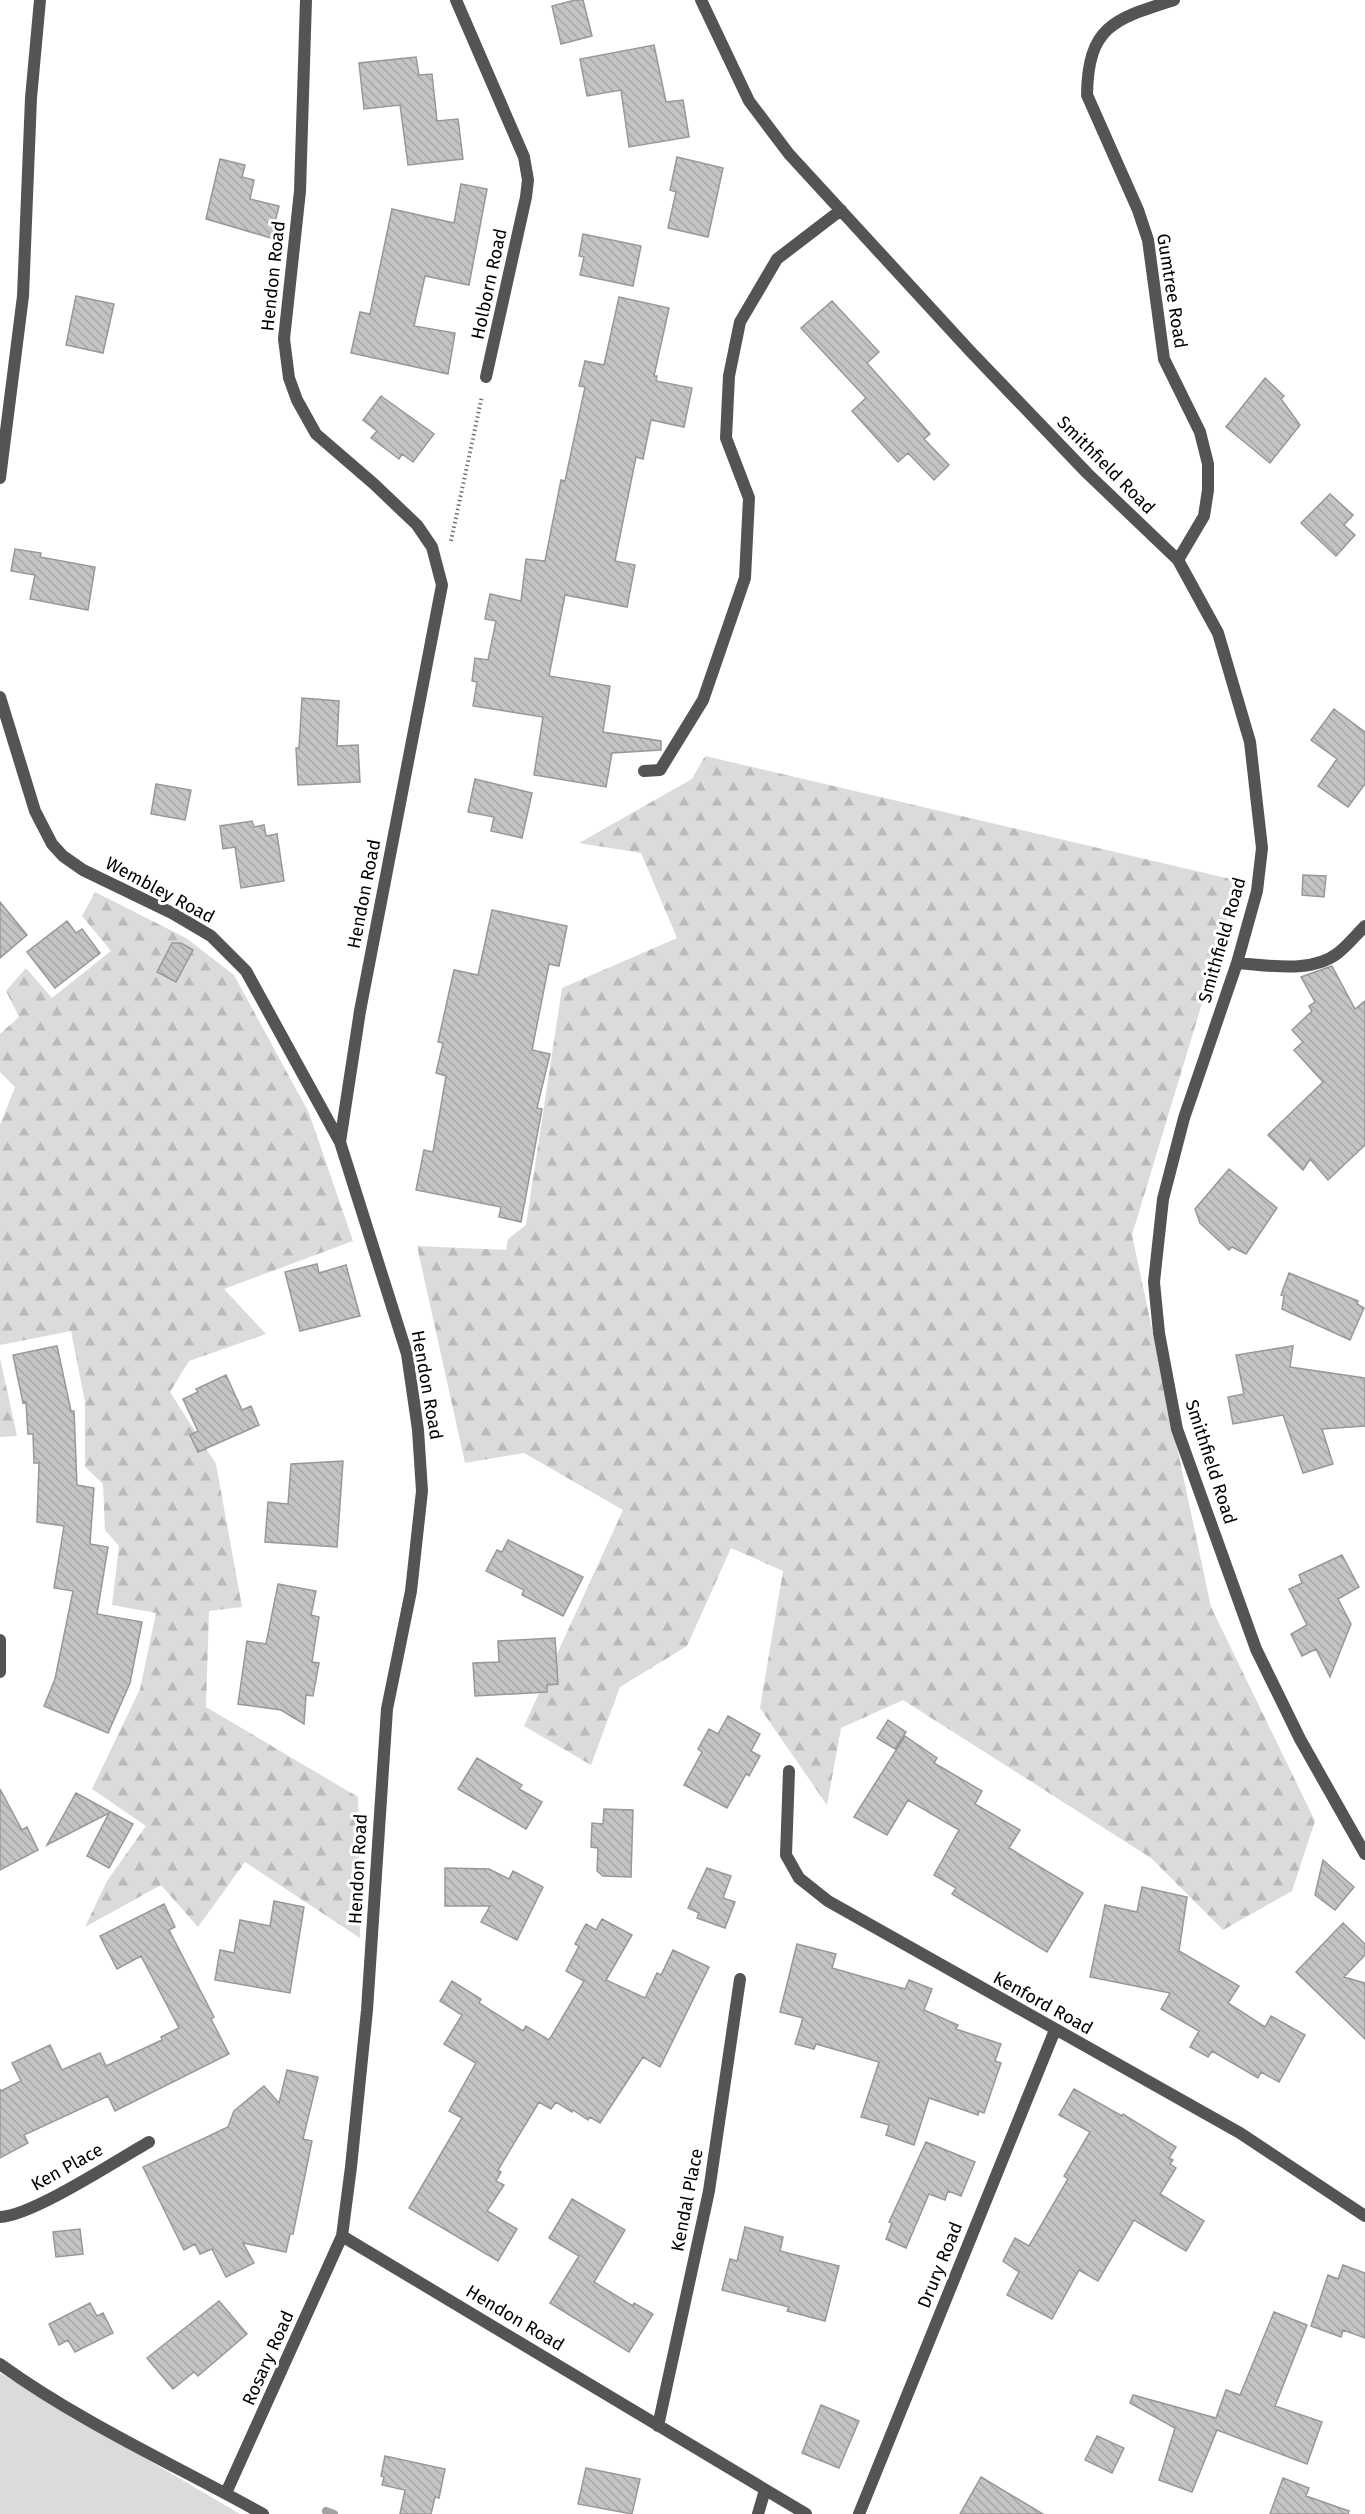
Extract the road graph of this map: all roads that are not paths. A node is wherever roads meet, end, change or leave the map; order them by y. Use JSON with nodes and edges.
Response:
{"nodes":[{"id":1,"x":40,"y":0,"type":"edge"},
{"id":2,"x":306,"y":0,"type":"edge"},
{"id":3,"x":456,"y":0,"type":"edge"},
{"id":4,"x":701,"y":0,"type":"edge"},
{"id":5,"x":1174,"y":0,"type":"edge"},
{"id":6,"x":841,"y":210,"type":"junction"},
{"id":7,"x":486,"y":377,"type":"road end"},
{"id":8,"x":0,"y":478,"type":"edge"},
{"id":9,"x":1178,"y":560,"type":"junction"},
{"id":10,"x":0,"y":697,"type":"edge"},
{"id":11,"x":644,"y":771,"type":"dead end"},
{"id":12,"x":1365,"y":926,"type":"edge"},
{"id":13,"x":1236,"y":963,"type":"junction"},
{"id":14,"x":340,"y":1142,"type":"junction"},
{"id":15,"x":0,"y":1640,"type":"edge"},
{"id":16,"x":0,"y":1672,"type":"edge"},
{"id":17,"x":789,"y":1771,"type":"dead end"},
{"id":18,"x":1365,"y":1854,"type":"edge"},
{"id":19,"x":740,"y":1980,"type":"dead end"},
{"id":20,"x":1055,"y":2030,"type":"junction"},
{"id":21,"x":149,"y":2142,"type":"dead end"},
{"id":22,"x":1365,"y":2216,"type":"edge"},
{"id":23,"x":0,"y":2217,"type":"edge"},
{"id":24,"x":342,"y":2236,"type":"junction"},
{"id":25,"x":0,"y":2364,"type":"edge"},
{"id":26,"x":658,"y":2426,"type":"junction"},
{"id":27,"x":765,"y":2490,"type":"junction"},
{"id":28,"x":226,"y":2493,"type":"junction"},
{"id":29,"x":263,"y":2514,"type":"edge"},
{"id":30,"x":758,"y":2514,"type":"edge"},
{"id":31,"x":806,"y":2514,"type":"edge"},
{"id":32,"x":859,"y":2514,"type":"edge"}],
"edges":[{"from":1,"to":8,"type":"street"},
{"from":2,"to":14,"type":"street","name":"Hendon Road"},
{"from":3,"to":7,"type":"street","name":"Holborn Road"},
{"from":4,"to":6,"type":"street","name":"Smithfield Road"},
{"from":5,"to":9,"type":"street","name":"Gumtree Road"},
{"from":6,"to":9,"type":"street","name":"Smithfield Road"},
{"from":6,"to":11,"type":"street"},
{"from":9,"to":13,"type":"street","name":"Smithfield Road"},
{"from":10,"to":14,"type":"street","name":"Wembley Road"},
{"from":12,"to":13,"type":"street"},
{"from":13,"to":18,"type":"street","name":"Smithfield Road"},
{"from":14,"to":24,"type":"street","name":"Hendon Road"},
{"from":15,"to":16,"type":"street"},
{"from":17,"to":20,"type":"street","name":"Kenford Road"},
{"from":19,"to":26,"type":"street","name":"Kendal Place"},
{"from":20,"to":22,"type":"street","name":"Kenford Road"},
{"from":20,"to":32,"type":"street","name":"Drury Road"},
{"from":21,"to":23,"type":"street","name":"Ken Place"},
{"from":24,"to":26,"type":"street","name":"Hendon Road"},
{"from":24,"to":28,"type":"street","name":"Rosary Road"},
{"from":25,"to":28,"type":"street"},
{"from":26,"to":27,"type":"street","name":"Hendon Road"},
{"from":27,"to":30,"type":"street"},
{"from":27,"to":31,"type":"street","name":"Hendon Road"},
{"from":28,"to":29,"type":"street"}]}
